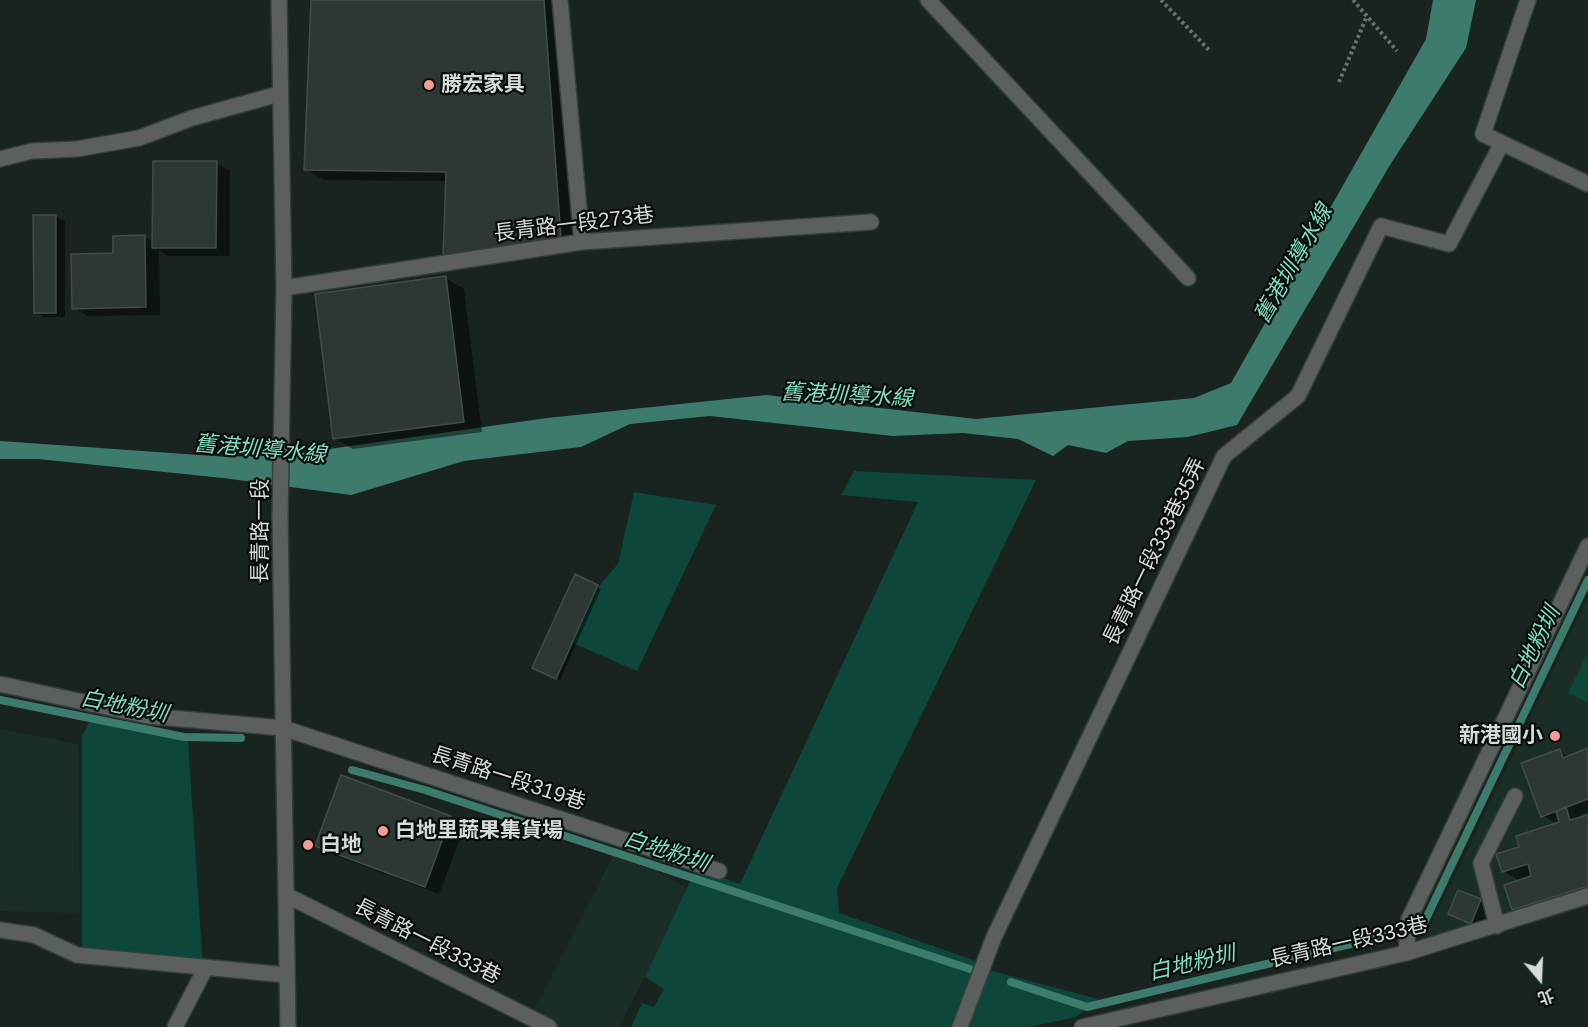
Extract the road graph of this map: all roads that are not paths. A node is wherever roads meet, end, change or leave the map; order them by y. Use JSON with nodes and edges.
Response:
{"nodes":[{"id":1,"x":279,"y":0,"type":"edge"},
{"id":2,"x":560,"y":0,"type":"edge"},
{"id":3,"x":928,"y":0,"type":"edge"},
{"id":4,"x":1528,"y":0,"type":"edge"},
{"id":5,"x":279,"y":94,"type":"junction"},
{"id":6,"x":1502,"y":143,"type":"junction"},
{"id":7,"x":0,"y":159,"type":"edge"},
{"id":8,"x":1588,"y":184,"type":"edge"},
{"id":9,"x":872,"y":222,"type":"dead end"},
{"id":10,"x":582,"y":242,"type":"junction"},
{"id":11,"x":1188,"y":278,"type":"dead end"},
{"id":12,"x":284,"y":288,"type":"junction"},
{"id":13,"x":1588,"y":546,"type":"edge"},
{"id":14,"x":0,"y":684,"type":"edge"},
{"id":15,"x":283,"y":728,"type":"junction"},
{"id":16,"x":1515,"y":796,"type":"dead end"},
{"id":17,"x":719,"y":871,"type":"dead end"},
{"id":18,"x":286,"y":895,"type":"junction"},
{"id":19,"x":1588,"y":896,"type":"edge"},
{"id":20,"x":1497,"y":926,"type":"junction"},
{"id":21,"x":0,"y":930,"type":"edge"},
{"id":22,"x":1406,"y":953,"type":"junction"},
{"id":23,"x":205,"y":969,"type":"junction"},
{"id":24,"x":287,"y":975,"type":"junction"},
{"id":25,"x":1120,"y":1022,"type":"edge"},
{"id":26,"x":175,"y":1027,"type":"edge"},
{"id":27,"x":288,"y":1027,"type":"edge"},
{"id":28,"x":549,"y":1027,"type":"edge"},
{"id":29,"x":960,"y":1027,"type":"edge"},
{"id":30,"x":1082,"y":1027,"type":"edge"}],
"edges":[{"from":1,"to":5,"type":"street","name":"長青路一段"},
{"from":2,"to":10,"type":"street"},
{"from":3,"to":11,"type":"street"},
{"from":4,"to":6,"type":"street"},
{"from":5,"to":7,"type":"street"},
{"from":5,"to":12,"type":"street","name":"長青路一段"},
{"from":6,"to":8,"type":"street"},
{"from":6,"to":29,"type":"street","name":"長青路一段333巷35弄"},
{"from":9,"to":10,"type":"street","name":"長青路一段273巷"},
{"from":10,"to":12,"type":"street","name":"長青路一段273巷"},
{"from":12,"to":15,"type":"street","name":"長青路一段"},
{"from":13,"to":22,"type":"street"},
{"from":14,"to":15,"type":"street","name":"長青路一段319巷"},
{"from":15,"to":17,"type":"street","name":"長青路一段319巷"},
{"from":15,"to":18,"type":"street","name":"長青路一段"},
{"from":16,"to":20,"type":"street"},
{"from":18,"to":24,"type":"street","name":"長青路一段"},
{"from":18,"to":28,"type":"street","name":"長青路一段333巷"},
{"from":19,"to":20,"type":"street","name":"長青路一段333巷"},
{"from":20,"to":22,"type":"street","name":"長青路一段333巷"},
{"from":21,"to":23,"type":"street"},
{"from":22,"to":25,"type":"street","name":"長青路一段333巷"},
{"from":23,"to":24,"type":"street"},
{"from":23,"to":26,"type":"street"},
{"from":24,"to":27,"type":"street","name":"長青路一段"},
{"from":25,"to":30,"type":"street","name":"長青路一段333巷"}]}
